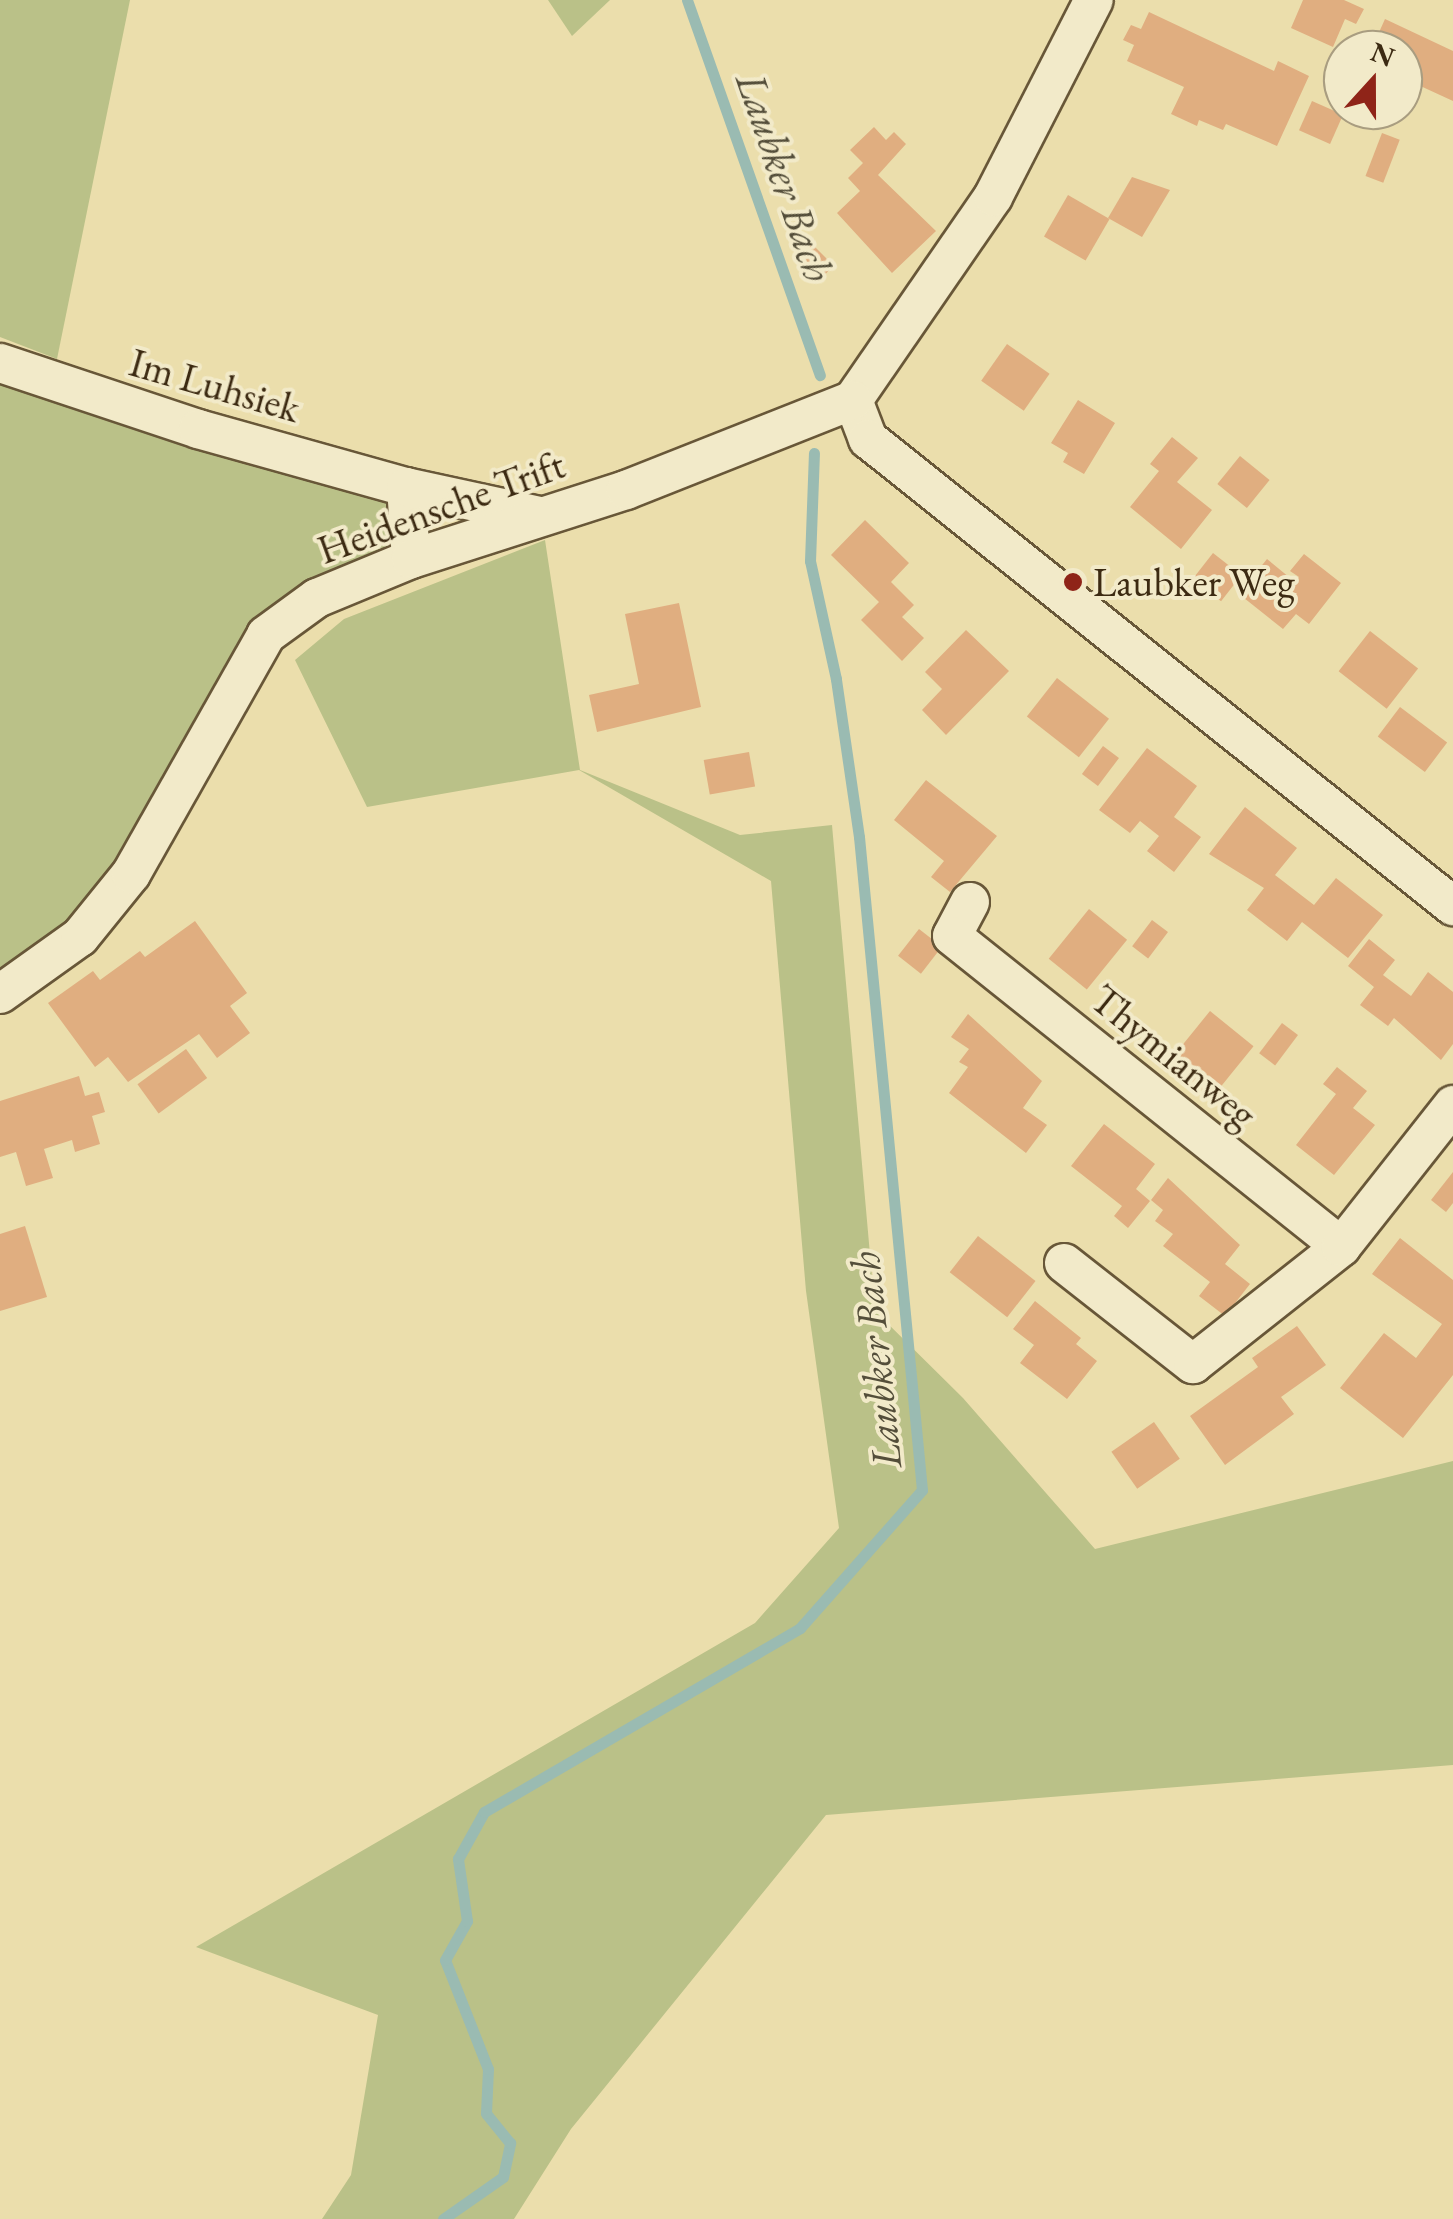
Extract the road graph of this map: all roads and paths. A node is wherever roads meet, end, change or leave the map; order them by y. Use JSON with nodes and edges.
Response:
{"nodes":[{"id":1,"x":1094,"y":0,"type":"edge"},
{"id":2,"x":0,"y":363,"type":"edge"},
{"id":3,"x":853,"y":400,"type":"junction"},
{"id":4,"x":406,"y":487,"type":"junction"},
{"id":5,"x":540,"y":516,"type":"junction"},
{"id":6,"x":412,"y":559,"type":"junction"},
{"id":7,"x":970,"y":902,"type":"dead end"},
{"id":8,"x":1453,"y":906,"type":"edge"},
{"id":9,"x":0,"y":994,"type":"edge"},
{"id":10,"x":1453,"y":1106,"type":"edge"},
{"id":11,"x":1341,"y":1247,"type":"junction"},
{"id":12,"x":1064,"y":1263,"type":"dead end"}],
"edges":[{"from":1,"to":3,"type":"street"},
{"from":2,"to":4,"type":"street","name":"Im Luhsiek"},
{"from":3,"to":5,"type":"street","name":"Heidensche Trift"},
{"from":3,"to":8,"type":"street"},
{"from":4,"to":5,"type":"street","name":"Im Luhsiek"},
{"from":4,"to":6,"type":"street"},
{"from":5,"to":6,"type":"street","name":"Heidensche Trift"},
{"from":6,"to":9,"type":"street","name":"Heidensche Trift"},
{"from":7,"to":11,"type":"street","name":"Thymianweg"},
{"from":10,"to":11,"type":"street"},
{"from":11,"to":12,"type":"street"}]}
